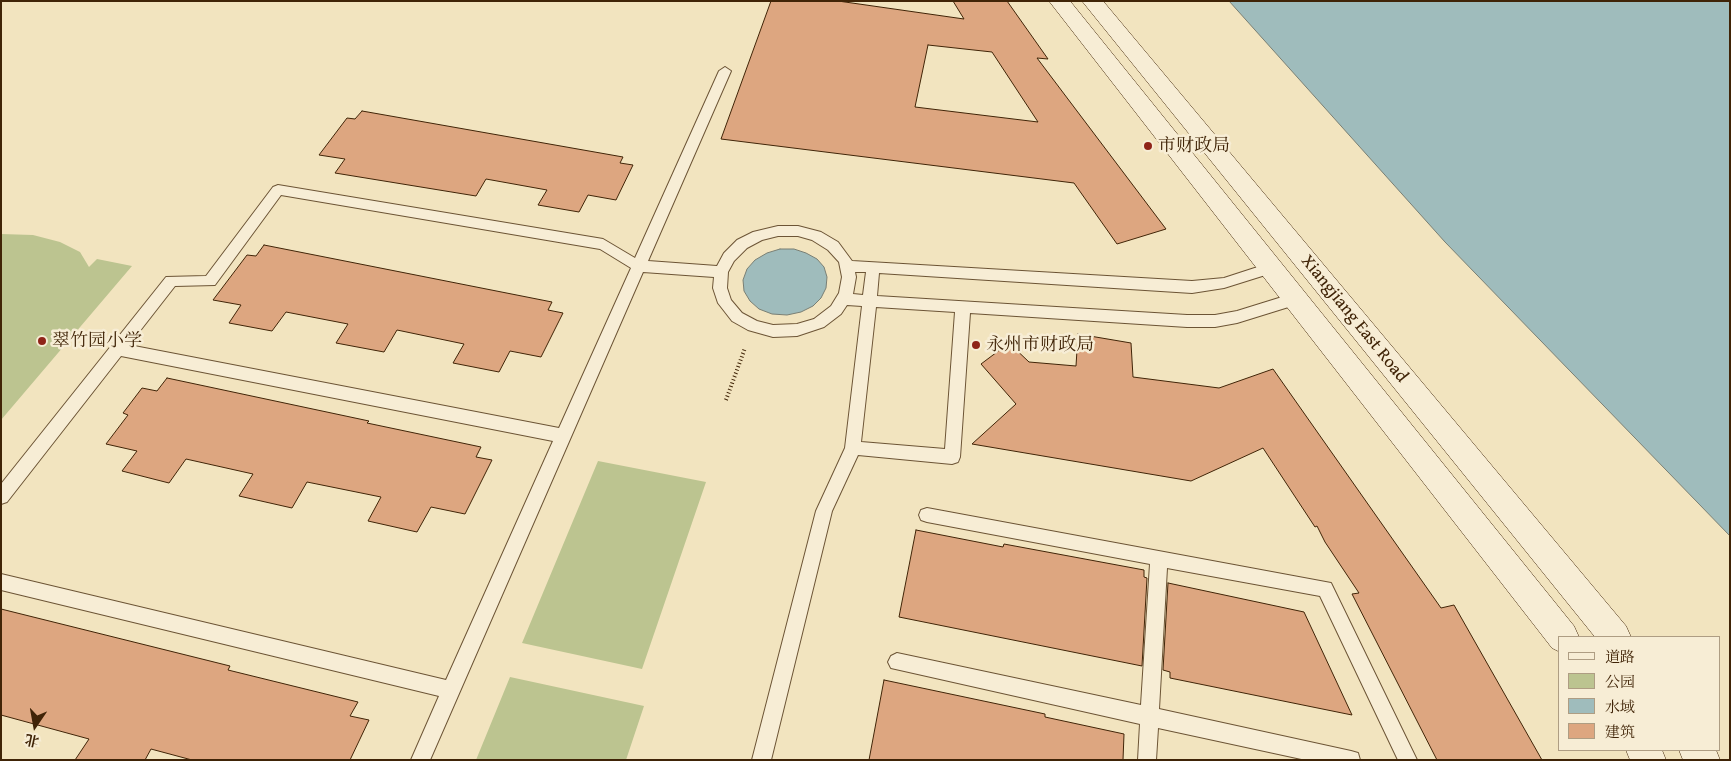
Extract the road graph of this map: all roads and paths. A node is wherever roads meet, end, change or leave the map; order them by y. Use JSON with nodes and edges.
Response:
{"nodes":[{"id":1,"x":1059,"y":1,"type":"edge"},
{"id":2,"x":1092,"y":1,"type":"edge"},
{"id":3,"x":725,"y":71,"type":"dead end"},
{"id":4,"x":638,"y":266,"type":"junction"},
{"id":5,"x":847,"y":266,"type":"junction"},
{"id":6,"x":873,"y":268,"type":"junction"},
{"id":7,"x":1270,"y":268,"type":"junction"},
{"id":8,"x":721,"y":272,"type":"junction"},
{"id":9,"x":1294,"y":298,"type":"junction"},
{"id":10,"x":844,"y":299,"type":"junction"},
{"id":11,"x":869,"y":301,"type":"junction"},
{"id":12,"x":963,"y":306,"type":"junction"},
{"id":13,"x":753,"y":326,"type":"junction"},
{"id":14,"x":118,"y":349,"type":"junction"},
{"id":15,"x":726,"y":400,"type":"dead end"},
{"id":16,"x":563,"y":436,"type":"junction"},
{"id":17,"x":853,"y":448,"type":"junction"},
{"id":18,"x":1,"y":497,"type":"edge"},
{"id":19,"x":927,"y":515,"type":"dead end"},
{"id":20,"x":1159,"y":558,"type":"junction"},
{"id":21,"x":1,"y":582,"type":"edge"},
{"id":22,"x":1562,"y":636,"type":"edge"},
{"id":23,"x":1614,"y":636,"type":"edge"},
{"id":24,"x":897,"y":662,"type":"dead end"},
{"id":25,"x":451,"y":690,"type":"junction"},
{"id":26,"x":1150,"y":716,"type":"junction"},
{"id":27,"x":420,"y":760,"type":"edge"},
{"id":28,"x":761,"y":760,"type":"edge"},
{"id":29,"x":1147,"y":760,"type":"edge"},
{"id":30,"x":1351,"y":760,"type":"edge"},
{"id":31,"x":1408,"y":760,"type":"edge"}],
"edges":[{"from":1,"to":7,"type":"main road","name":"Xiangjiang East Road"},
{"from":2,"to":23,"type":"main road","name":"Xiangjiang East Road"},
{"from":3,"to":4,"type":"lane"},
{"from":4,"to":8,"type":"lane"},
{"from":4,"to":14,"type":"lane"},
{"from":4,"to":16,"type":"lane"},
{"from":5,"to":6,"type":"lane"},
{"from":5,"to":8,"type":"lane"},
{"from":5,"to":10,"type":"lane"},
{"from":6,"to":7,"type":"lane"},
{"from":6,"to":11,"type":"lane"},
{"from":7,"to":9,"type":"main road","name":"Xiangjiang East Road"},
{"from":8,"to":13,"type":"lane"},
{"from":9,"to":12,"type":"lane"},
{"from":9,"to":22,"type":"main road","name":"Xiangjiang East Road"},
{"from":10,"to":11,"type":"lane"},
{"from":10,"to":13,"type":"lane"},
{"from":11,"to":12,"type":"lane"},
{"from":11,"to":17,"type":"lane"},
{"from":12,"to":17,"type":"lane"},
{"from":13,"to":15,"type":"path"},
{"from":14,"to":16,"type":"lane"},
{"from":14,"to":18,"type":"lane"},
{"from":16,"to":25,"type":"lane"},
{"from":17,"to":28,"type":"lane"},
{"from":19,"to":20,"type":"lane"},
{"from":20,"to":26,"type":"lane"},
{"from":20,"to":31,"type":"lane"},
{"from":21,"to":25,"type":"lane"},
{"from":24,"to":26,"type":"lane"},
{"from":25,"to":27,"type":"lane"},
{"from":26,"to":29,"type":"lane"},
{"from":26,"to":30,"type":"lane"}]}
